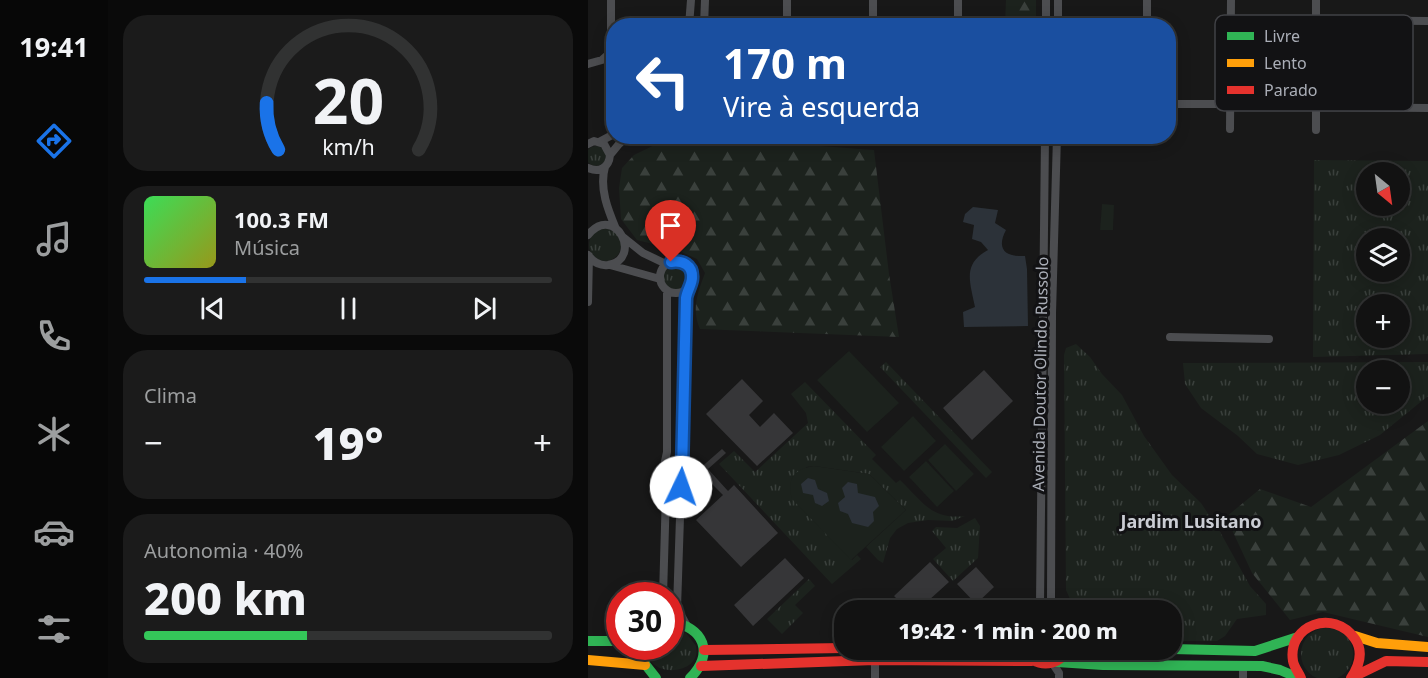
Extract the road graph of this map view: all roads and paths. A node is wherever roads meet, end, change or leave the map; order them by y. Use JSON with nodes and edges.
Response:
{"nodes":[{"id":1,"x":611,"y":0,"type":"edge"},
{"id":2,"x":691,"y":0,"type":"edge"},
{"id":3,"x":705,"y":0,"type":"edge"},
{"id":4,"x":788,"y":0,"type":"edge"},
{"id":5,"x":873,"y":0,"type":"edge"},
{"id":6,"x":958,"y":0,"type":"edge"},
{"id":7,"x":1046,"y":0,"type":"edge"},
{"id":8,"x":1058,"y":0,"type":"edge"},
{"id":9,"x":1147,"y":0,"type":"edge"},
{"id":10,"x":1231,"y":0,"type":"edge"},
{"id":11,"x":1231,"y":15,"type":"edge"},
{"id":12,"x":611,"y":18,"type":"edge"},
{"id":13,"x":690,"y":18,"type":"edge"},
{"id":14,"x":704,"y":18,"type":"edge"},
{"id":15,"x":788,"y":18,"type":"edge"},
{"id":16,"x":873,"y":18,"type":"edge"},
{"id":17,"x":957,"y":18,"type":"edge"},
{"id":18,"x":1046,"y":18,"type":"edge"},
{"id":19,"x":1058,"y":18,"type":"edge"},
{"id":20,"x":1147,"y":18,"type":"edge"},
{"id":21,"x":1413,"y":21,"type":"edge"},
{"id":22,"x":1428,"y":21,"type":"edge"},
{"id":23,"x":606,"y":56,"type":"edge"},
{"id":24,"x":588,"y":64,"type":"edge"},
{"id":25,"x":1176,"y":104,"type":"edge"},
{"id":26,"x":1215,"y":104,"type":"edge"},
{"id":27,"x":1413,"y":108,"type":"edge"},
{"id":28,"x":1428,"y":108,"type":"edge"},
{"id":29,"x":1229,"y":111,"type":"edge"},
{"id":30,"x":1316,"y":111,"type":"edge"},
{"id":31,"x":1230,"y":129,"type":"dead end"},
{"id":32,"x":1316,"y":130,"type":"dead end"},
{"id":33,"x":606,"y":138,"type":"edge"},
{"id":34,"x":599,"y":142,"type":"junction"},
{"id":35,"x":588,"y":144,"type":"edge"},
{"id":36,"x":620,"y":144,"type":"edge"},
{"id":37,"x":1045,"y":144,"type":"edge"},
{"id":38,"x":1057,"y":144,"type":"edge"},
{"id":39,"x":610,"y":155,"type":"junction"},
{"id":40,"x":1057,"y":159,"type":"junction"},
{"id":41,"x":1045,"y":164,"type":"junction"},
{"id":42,"x":605,"y":167,"type":"junction"},
{"id":43,"x":588,"y":168,"type":"edge"},
{"id":44,"x":1057,"y":168,"type":"junction"},
{"id":45,"x":588,"y":227,"type":"edge"},
{"id":46,"x":616,"y":229,"type":"junction"},
{"id":47,"x":588,"y":235,"type":"edge"},
{"id":48,"x":623,"y":237,"type":"junction"},
{"id":49,"x":588,"y":256,"type":"edge"},
{"id":50,"x":1044,"y":256,"type":"junction"},
{"id":51,"x":1055,"y":257,"type":"junction"},
{"id":52,"x":610,"y":264,"type":"junction"},
{"id":53,"x":666,"y":264,"type":"junction"},
{"id":54,"x":660,"y":279,"type":"junction"},
{"id":55,"x":688,"y":288,"type":"junction"},
{"id":56,"x":667,"y":291,"type":"junction"},
{"id":57,"x":588,"y":302,"type":"edge"},
{"id":58,"x":1170,"y":337,"type":"dead end"},
{"id":59,"x":1269,"y":339,"type":"dead end"},
{"id":60,"x":664,"y":466,"type":"junction"},
{"id":61,"x":682,"y":472,"type":"junction"},
{"id":62,"x":681,"y":487,"type":"junction"},
{"id":63,"x":666,"y":492,"type":"junction"},
{"id":64,"x":663,"y":582,"type":"edge"},
{"id":65,"x":1040,"y":600,"type":"edge"},
{"id":66,"x":1051,"y":600,"type":"edge"},
{"id":67,"x":686,"y":624,"type":"joint"},
{"id":68,"x":1355,"y":636,"type":"junction"},
{"id":69,"x":1298,"y":637,"type":"junction"},
{"id":70,"x":588,"y":641,"type":"edge"},
{"id":71,"x":606,"y":641,"type":"edge"},
{"id":72,"x":1428,"y":646,"type":"edge"},
{"id":73,"x":834,"y":648,"type":"edge"},
{"id":74,"x":1182,"y":649,"type":"edge"},
{"id":75,"x":704,"y":650,"type":"junction"},
{"id":76,"x":588,"y":660,"type":"edge"},
{"id":77,"x":644,"y":660,"type":"edge"},
{"id":78,"x":875,"y":660,"type":"junction"},
{"id":79,"x":1060,"y":660,"type":"edge"},
{"id":80,"x":1032,"y":661,"type":"joint"},
{"id":81,"x":1428,"y":662,"type":"edge"},
{"id":82,"x":1055,"y":663,"type":"junction"},
{"id":83,"x":645,"y":665,"type":"junction"},
{"id":84,"x":701,"y":666,"type":"junction"},
{"id":85,"x":1244,"y":666,"type":"junction"},
{"id":86,"x":656,"y":678,"type":"edge"},
{"id":87,"x":690,"y":678,"type":"edge"},
{"id":88,"x":875,"y":678,"type":"edge"},
{"id":89,"x":1059,"y":678,"type":"edge"},
{"id":90,"x":1243,"y":678,"type":"edge"},
{"id":91,"x":1300,"y":678,"type":"edge"},
{"id":92,"x":1352,"y":678,"type":"edge"}],
"edges":[{"from":1,"to":12,"type":"street"},
{"from":2,"to":13,"type":"street"},
{"from":3,"to":14,"type":"street"},
{"from":4,"to":15,"type":"street"},
{"from":5,"to":16,"type":"street"},
{"from":6,"to":17,"type":"street"},
{"from":7,"to":18,"type":"street"},
{"from":8,"to":19,"type":"street"},
{"from":9,"to":20,"type":"street"},
{"from":10,"to":11,"type":"street"},
{"from":21,"to":22,"type":"street"},
{"from":23,"to":24,"type":"street"},
{"from":25,"to":26,"type":"street"},
{"from":27,"to":28,"type":"street"},
{"from":29,"to":31,"type":"street"},
{"from":30,"to":32,"type":"street"},
{"from":33,"to":34,"type":"street"},
{"from":34,"to":35,"type":"street"},
{"from":34,"to":39,"type":"street"},
{"from":36,"to":39,"type":"street"},
{"from":37,"to":41,"type":"street","name":"Avenida Doutor Olindo Russolo"},
{"from":38,"to":40,"type":"street","name":"Avenida Doutor Olindo Russolo"},
{"from":39,"to":42,"type":"street"},
{"from":40,"to":41,"type":"street"},
{"from":40,"to":44,"type":"street","name":"Avenida Doutor Olindo Russolo"},
{"from":41,"to":44,"type":"street"},
{"from":41,"to":50,"type":"street","name":"Avenida Doutor Olindo Russolo"},
{"from":42,"to":43,"type":"street"},
{"from":42,"to":46,"type":"street"},
{"from":44,"to":51,"type":"street","name":"Avenida Doutor Olindo Russolo"},
{"from":45,"to":47,"type":"street"},
{"from":46,"to":47,"type":"street"},
{"from":46,"to":48,"type":"street"},
{"from":48,"to":52,"type":"street"},
{"from":48,"to":53,"type":"street"},
{"from":49,"to":52,"type":"street"},
{"from":49,"to":57,"type":"street"},
{"from":50,"to":51,"type":"street"},
{"from":50,"to":65,"type":"street","name":"Avenida Doutor Olindo Russolo"},
{"from":51,"to":66,"type":"street","name":"Avenida Doutor Olindo Russolo"},
{"from":52,"to":54,"type":"street"},
{"from":53,"to":54,"type":"street"},
{"from":53,"to":55,"type":"street"},
{"from":54,"to":56,"type":"street"},
{"from":55,"to":56,"type":"street"},
{"from":55,"to":61,"type":"street"},
{"from":56,"to":60,"type":"street"},
{"from":58,"to":59,"type":"street"},
{"from":60,"to":61,"type":"street"},
{"from":60,"to":63,"type":"street"},
{"from":61,"to":62,"type":"street"},
{"from":62,"to":63,"type":"street"},
{"from":62,"to":67,"type":"street"},
{"from":63,"to":64,"type":"street"},
{"from":67,"to":75,"type":"street"},
{"from":68,"to":69,"type":"street"},
{"from":68,"to":72,"type":"street"},
{"from":68,"to":92,"type":"street"},
{"from":69,"to":74,"type":"street"},
{"from":69,"to":91,"type":"street"},
{"from":70,"to":71,"type":"street"},
{"from":73,"to":75,"type":"street"},
{"from":75,"to":84,"type":"street"},
{"from":76,"to":83,"type":"street"},
{"from":77,"to":83,"type":"street"},
{"from":78,"to":80,"type":"street"},
{"from":78,"to":84,"type":"street"},
{"from":78,"to":88,"type":"street"},
{"from":79,"to":82,"type":"street"},
{"from":80,"to":82,"type":"street"},
{"from":81,"to":92,"type":"street"},
{"from":82,"to":85,"type":"street"},
{"from":82,"to":89,"type":"street"},
{"from":83,"to":86,"type":"street"},
{"from":84,"to":87,"type":"street"},
{"from":85,"to":90,"type":"street"},
{"from":85,"to":91,"type":"street"}]}
